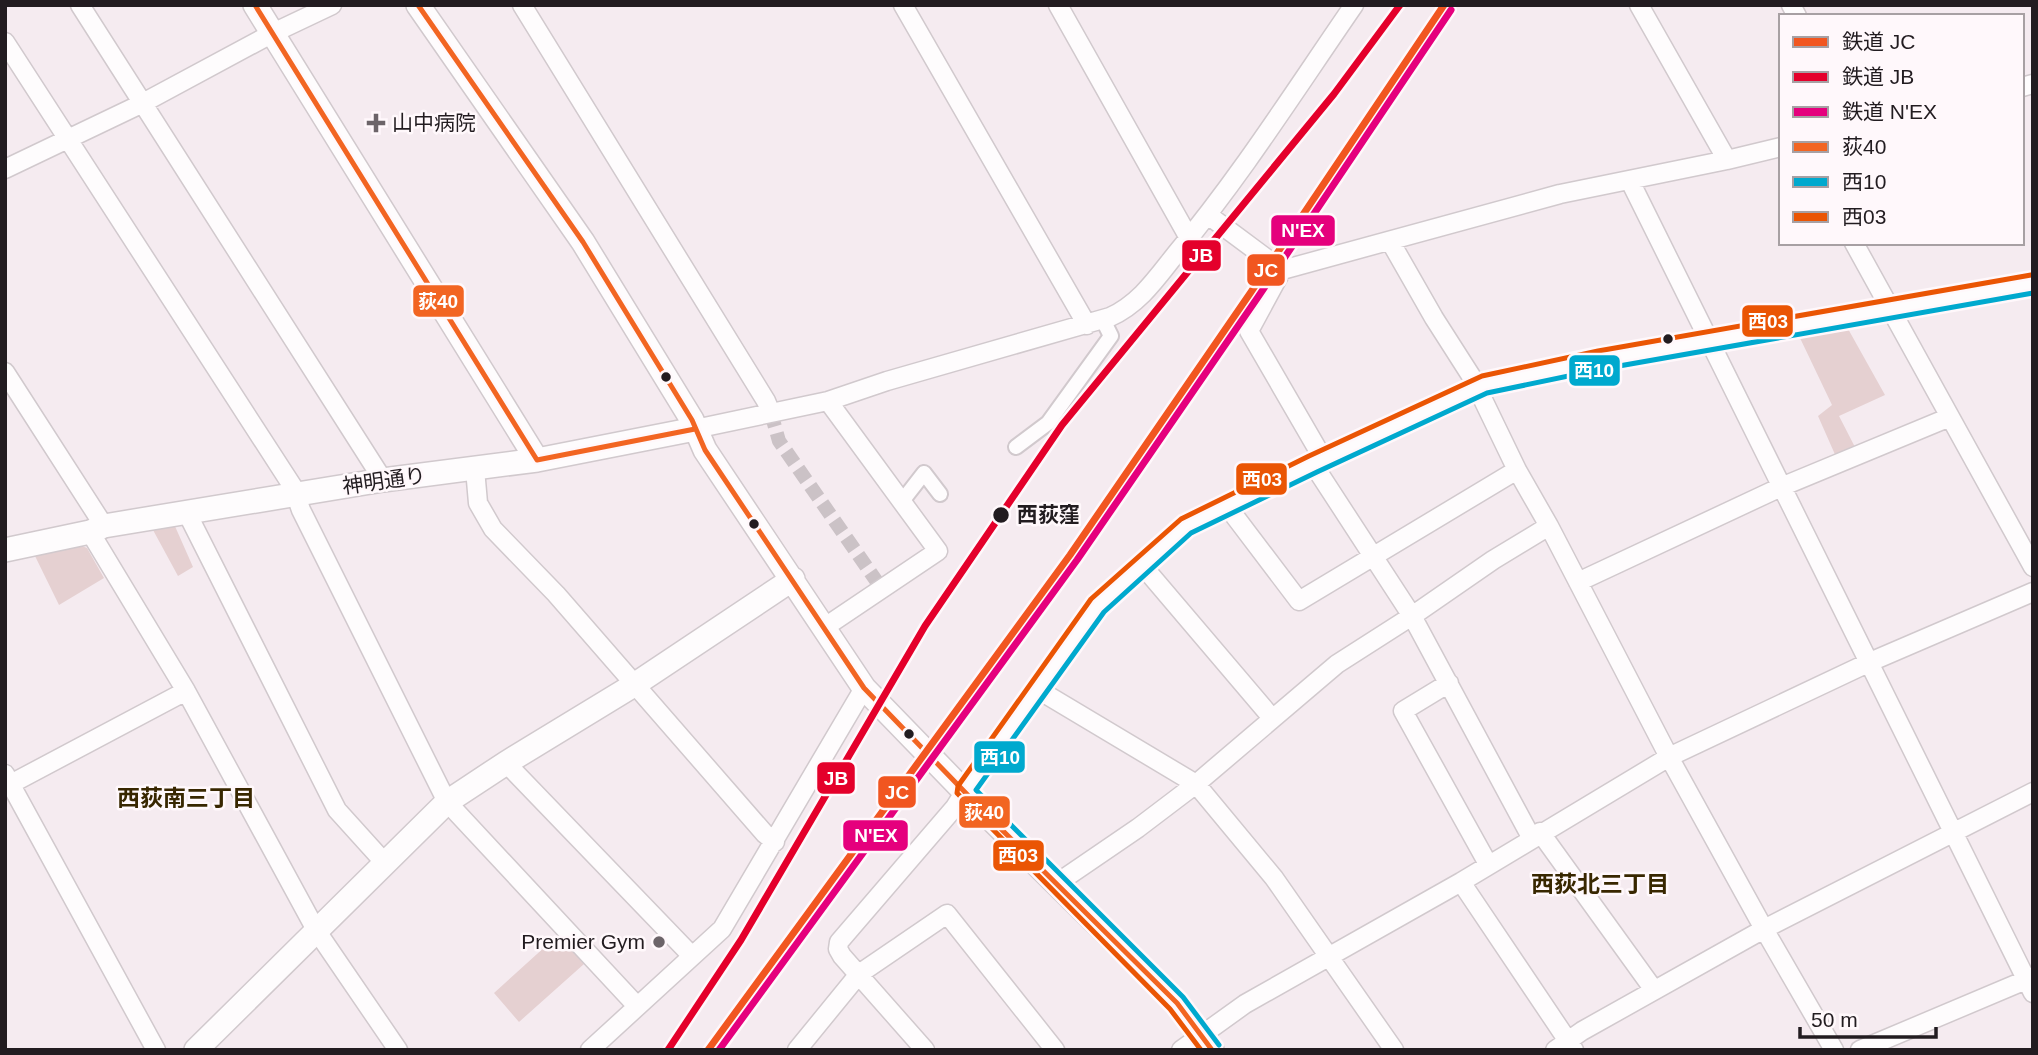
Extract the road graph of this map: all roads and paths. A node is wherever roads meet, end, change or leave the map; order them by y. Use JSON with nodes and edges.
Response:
{"nodes":[{"id":1,"x":80,"y":5,"type":"edge"},
{"id":2,"x":255,"y":5,"type":"edge"},
{"id":3,"x":332,"y":5,"type":"edge"},
{"id":4,"x":418,"y":5,"type":"edge"},
{"id":5,"x":522,"y":5,"type":"edge"},
{"id":6,"x":903,"y":5,"type":"edge"},
{"id":7,"x":1058,"y":5,"type":"edge"},
{"id":8,"x":1354,"y":5,"type":"edge"},
{"id":9,"x":1639,"y":5,"type":"edge"},
{"id":10,"x":273,"y":33,"type":"junction"},
{"id":11,"x":5,"y":42,"type":"edge"},
{"id":12,"x":141,"y":104,"type":"junction"},
{"id":13,"x":67,"y":140,"type":"junction"},
{"id":14,"x":1779,"y":147,"type":"edge"},
{"id":15,"x":1727,"y":160,"type":"junction"},
{"id":16,"x":5,"y":169,"type":"edge"},
{"id":17,"x":1630,"y":181,"type":"junction"},
{"id":18,"x":1208,"y":215,"type":"junction"},
{"id":19,"x":1189,"y":238,"type":"junction"},
{"id":20,"x":1390,"y":241,"type":"junction"},
{"id":21,"x":1855,"y":245,"type":"edge"},
{"id":22,"x":1282,"y":270,"type":"junction"},
{"id":23,"x":2033,"y":284,"type":"edge"},
{"id":24,"x":1889,"y":309,"type":"junction"},
{"id":25,"x":1095,"y":322,"type":"junction"},
{"id":26,"x":1710,"y":342,"type":"junction"},
{"id":27,"x":5,"y":372,"type":"edge"},
{"id":28,"x":1477,"y":390,"type":"junction"},
{"id":29,"x":828,"y":401,"type":"junction"},
{"id":30,"x":767,"y":414,"type":"junction"},
{"id":31,"x":1950,"y":417,"type":"junction"},
{"id":32,"x":695,"y":429,"type":"junction"},
{"id":33,"x":1016,"y":447,"type":"dead end"},
{"id":34,"x":537,"y":460,"type":"junction"},
{"id":35,"x":1321,"y":460,"type":"junction"},
{"id":36,"x":475,"y":470,"type":"junction"},
{"id":37,"x":1517,"y":470,"type":"junction"},
{"id":38,"x":383,"y":480,"type":"junction"},
{"id":39,"x":1781,"y":487,"type":"junction"},
{"id":40,"x":296,"y":494,"type":"junction"},
{"id":41,"x":940,"y":494,"type":"dead end"},
{"id":42,"x":902,"y":500,"type":"junction"},
{"id":43,"x":1227,"y":506,"type":"junction"},
{"id":44,"x":187,"y":513,"type":"junction"},
{"id":45,"x":1549,"y":526,"type":"junction"},
{"id":46,"x":97,"y":529,"type":"junction"},
{"id":47,"x":5,"y":550,"type":"edge"},
{"id":48,"x":1374,"y":555,"type":"junction"},
{"id":49,"x":1142,"y":565,"type":"junction"},
{"id":50,"x":2033,"y":567,"type":"edge"},
{"id":51,"x":793,"y":579,"type":"junction"},
{"id":52,"x":1578,"y":582,"type":"junction"},
{"id":53,"x":2033,"y":592,"type":"edge"},
{"id":54,"x":1412,"y":616,"type":"junction"},
{"id":55,"x":825,"y":627,"type":"junction"},
{"id":56,"x":1870,"y":662,"type":"junction"},
{"id":57,"x":1449,"y":683,"type":"junction"},
{"id":58,"x":634,"y":685,"type":"junction"},
{"id":59,"x":864,"y":688,"type":"junction"},
{"id":60,"x":1037,"y":689,"type":"junction"},
{"id":61,"x":186,"y":691,"type":"junction"},
{"id":62,"x":1272,"y":718,"type":"junction"},
{"id":63,"x":1669,"y":757,"type":"junction"},
{"id":64,"x":506,"y":763,"type":"junction"},
{"id":65,"x":7,"y":782,"type":"edge"},
{"id":66,"x":1196,"y":784,"type":"junction"},
{"id":67,"x":965,"y":791,"type":"junction"},
{"id":68,"x":2033,"y":792,"type":"edge"},
{"id":69,"x":447,"y":802,"type":"junction"},
{"id":70,"x":1952,"y":834,"type":"junction"},
{"id":71,"x":1535,"y":835,"type":"junction"},
{"id":72,"x":775,"y":842,"type":"junction"},
{"id":73,"x":384,"y":862,"type":"junction"},
{"id":74,"x":1488,"y":863,"type":"junction"},
{"id":75,"x":1461,"y":882,"type":"junction"},
{"id":76,"x":1056,"y":884,"type":"junction"},
{"id":77,"x":1764,"y":929,"type":"junction"},
{"id":78,"x":316,"y":930,"type":"junction"},
{"id":79,"x":692,"y":956,"type":"junction"},
{"id":80,"x":1329,"y":957,"type":"junction"},
{"id":81,"x":859,"y":974,"type":"junction"},
{"id":82,"x":2031,"y":983,"type":"edge"},
{"id":83,"x":1654,"y":990,"type":"junction"},
{"id":84,"x":637,"y":1006,"type":"junction"},
{"id":85,"x":1207,"y":1042,"type":"edge"},
{"id":86,"x":1566,"y":1046,"type":"edge"},
{"id":87,"x":156,"y":1050,"type":"edge"},
{"id":88,"x":196,"y":1050,"type":"edge"},
{"id":89,"x":398,"y":1050,"type":"edge"},
{"id":90,"x":590,"y":1050,"type":"edge"},
{"id":91,"x":797,"y":1050,"type":"edge"},
{"id":92,"x":925,"y":1050,"type":"edge"},
{"id":93,"x":1055,"y":1050,"type":"edge"},
{"id":94,"x":1181,"y":1050,"type":"edge"},
{"id":95,"x":1394,"y":1050,"type":"edge"},
{"id":96,"x":1834,"y":1050,"type":"edge"},
{"id":97,"x":1860,"y":1050,"type":"edge"}],
"edges":[{"from":1,"to":12,"type":"street"},
{"from":2,"to":10,"type":"street"},
{"from":3,"to":10,"type":"street"},
{"from":4,"to":32,"type":"street"},
{"from":5,"to":30,"type":"street"},
{"from":6,"to":25,"type":"street"},
{"from":7,"to":19,"type":"street"},
{"from":8,"to":18,"type":"street","name":"神明通り"},
{"from":9,"to":15,"type":"street"},
{"from":10,"to":12,"type":"street"},
{"from":10,"to":34,"type":"street"},
{"from":11,"to":13,"type":"street"},
{"from":12,"to":13,"type":"street"},
{"from":12,"to":38,"type":"street"},
{"from":13,"to":16,"type":"street"},
{"from":13,"to":40,"type":"street"},
{"from":14,"to":15,"type":"street"},
{"from":15,"to":17,"type":"street"},
{"from":17,"to":20,"type":"street"},
{"from":17,"to":26,"type":"street"},
{"from":18,"to":19,"type":"street","name":"神明通り"},
{"from":18,"to":22,"type":"street"},
{"from":19,"to":25,"type":"street","name":"神明通り"},
{"from":20,"to":22,"type":"street"},
{"from":20,"to":28,"type":"street"},
{"from":21,"to":24,"type":"street"},
{"from":22,"to":35,"type":"street"},
{"from":23,"to":24,"type":"street"},
{"from":24,"to":26,"type":"street"},
{"from":24,"to":31,"type":"street"},
{"from":25,"to":29,"type":"street","name":"神明通り"},
{"from":25,"to":33,"type":"street"},
{"from":26,"to":28,"type":"street"},
{"from":26,"to":39,"type":"street"},
{"from":27,"to":46,"type":"street"},
{"from":28,"to":35,"type":"street"},
{"from":28,"to":37,"type":"street"},
{"from":29,"to":30,"type":"street","name":"神明通り"},
{"from":29,"to":42,"type":"street"},
{"from":30,"to":32,"type":"street","name":"神明通り"},
{"from":31,"to":39,"type":"street"},
{"from":31,"to":50,"type":"street"},
{"from":32,"to":34,"type":"street","name":"神明通り"},
{"from":32,"to":51,"type":"street"},
{"from":34,"to":36,"type":"street","name":"神明通り"},
{"from":35,"to":43,"type":"street"},
{"from":35,"to":48,"type":"street"},
{"from":36,"to":38,"type":"street","name":"神明通り"},
{"from":36,"to":58,"type":"street"},
{"from":37,"to":45,"type":"street"},
{"from":37,"to":48,"type":"street"},
{"from":38,"to":40,"type":"street","name":"神明通り"},
{"from":39,"to":52,"type":"street"},
{"from":39,"to":56,"type":"street"},
{"from":40,"to":44,"type":"street","name":"神明通り"},
{"from":40,"to":69,"type":"street"},
{"from":41,"to":42,"type":"street"},
{"from":42,"to":55,"type":"street"},
{"from":43,"to":48,"type":"street"},
{"from":43,"to":49,"type":"street"},
{"from":44,"to":46,"type":"street","name":"神明通り"},
{"from":44,"to":73,"type":"street"},
{"from":45,"to":52,"type":"street"},
{"from":45,"to":54,"type":"street"},
{"from":46,"to":47,"type":"street","name":"神明通り"},
{"from":46,"to":61,"type":"street"},
{"from":48,"to":54,"type":"street"},
{"from":49,"to":60,"type":"street"},
{"from":49,"to":62,"type":"street"},
{"from":51,"to":55,"type":"street"},
{"from":51,"to":58,"type":"street"},
{"from":52,"to":63,"type":"street"},
{"from":53,"to":56,"type":"street"},
{"from":54,"to":57,"type":"street"},
{"from":54,"to":62,"type":"street"},
{"from":55,"to":59,"type":"street"},
{"from":56,"to":63,"type":"street"},
{"from":56,"to":70,"type":"street"},
{"from":57,"to":71,"type":"street"},
{"from":57,"to":74,"type":"street"},
{"from":58,"to":64,"type":"street"},
{"from":58,"to":72,"type":"street"},
{"from":59,"to":67,"type":"street"},
{"from":59,"to":72,"type":"street"},
{"from":60,"to":66,"type":"street"},
{"from":60,"to":67,"type":"street"},
{"from":61,"to":65,"type":"street"},
{"from":61,"to":78,"type":"street"},
{"from":62,"to":66,"type":"street"},
{"from":63,"to":71,"type":"street"},
{"from":63,"to":77,"type":"street"},
{"from":64,"to":69,"type":"street"},
{"from":64,"to":79,"type":"street"},
{"from":65,"to":87,"type":"street"},
{"from":66,"to":76,"type":"street"},
{"from":66,"to":80,"type":"street"},
{"from":67,"to":76,"type":"street"},
{"from":67,"to":81,"type":"street"},
{"from":68,"to":70,"type":"street"},
{"from":69,"to":73,"type":"street"},
{"from":69,"to":84,"type":"street"},
{"from":70,"to":77,"type":"street"},
{"from":70,"to":82,"type":"street"},
{"from":71,"to":74,"type":"street"},
{"from":71,"to":83,"type":"street"},
{"from":72,"to":79,"type":"street"},
{"from":73,"to":78,"type":"street"},
{"from":74,"to":75,"type":"street"},
{"from":75,"to":80,"type":"street"},
{"from":75,"to":86,"type":"street"},
{"from":76,"to":85,"type":"street"},
{"from":77,"to":83,"type":"street"},
{"from":77,"to":96,"type":"street"},
{"from":78,"to":88,"type":"street"},
{"from":78,"to":89,"type":"street"},
{"from":79,"to":84,"type":"street"},
{"from":80,"to":85,"type":"street"},
{"from":80,"to":95,"type":"street"},
{"from":81,"to":91,"type":"street"},
{"from":81,"to":92,"type":"street"},
{"from":81,"to":93,"type":"street"},
{"from":82,"to":97,"type":"street"},
{"from":83,"to":86,"type":"street"},
{"from":84,"to":90,"type":"street"},
{"from":85,"to":94,"type":"street"}]}
